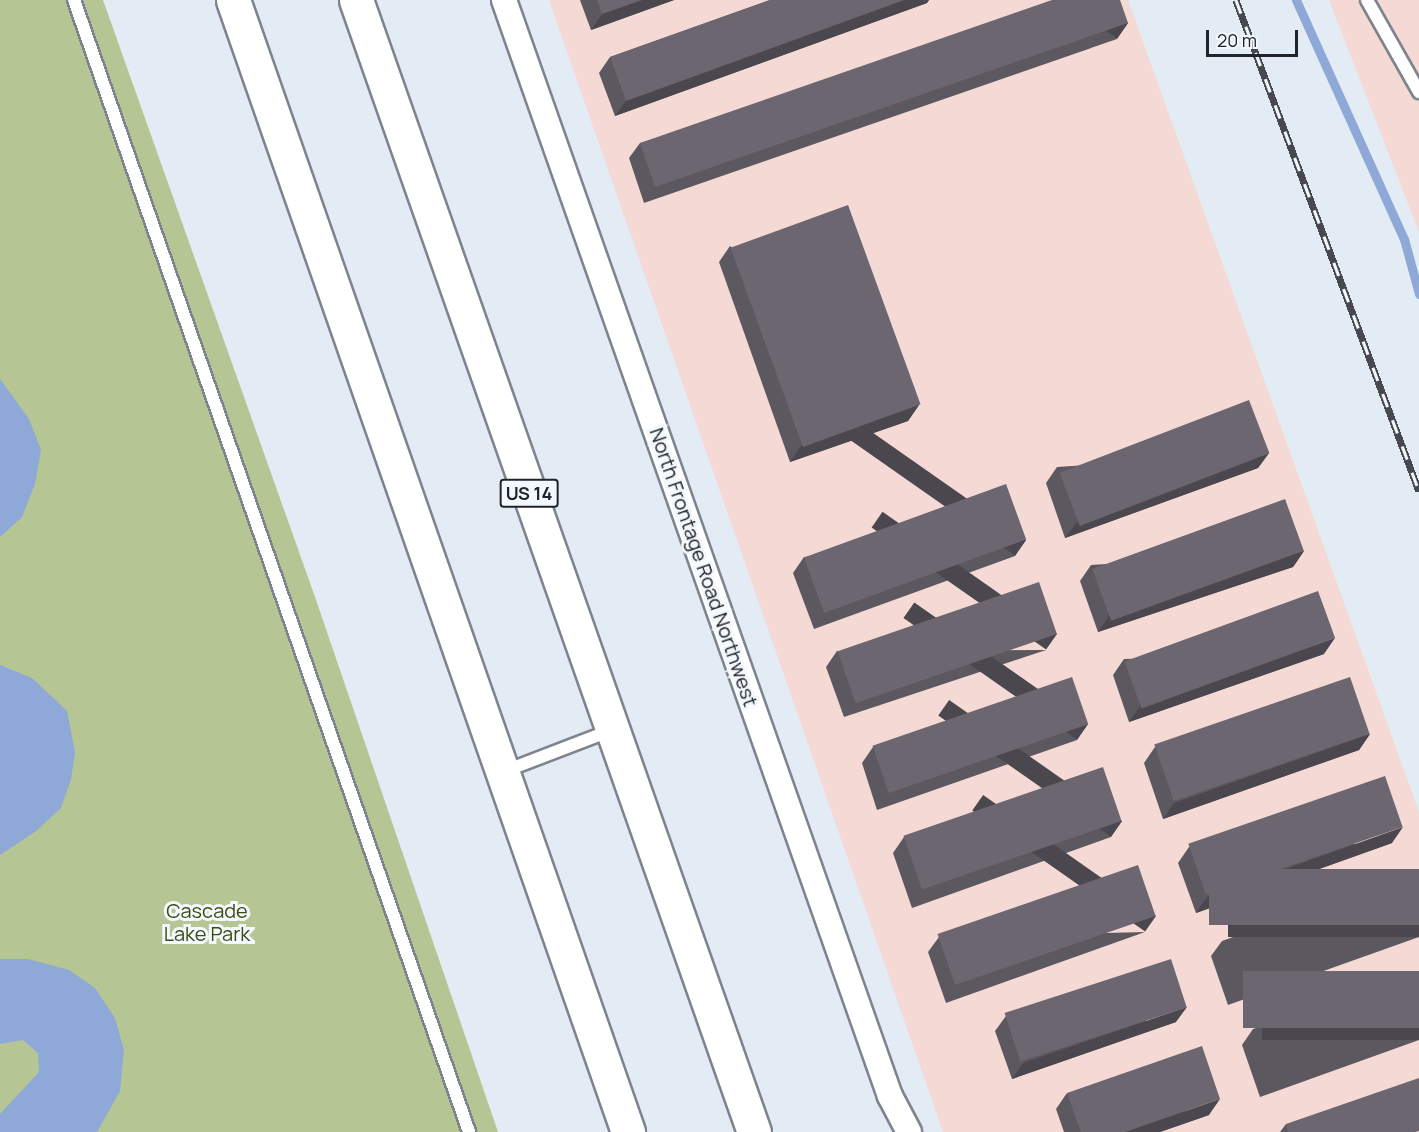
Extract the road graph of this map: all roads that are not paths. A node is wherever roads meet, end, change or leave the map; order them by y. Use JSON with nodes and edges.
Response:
{"nodes":[{"id":1,"x":74,"y":0,"type":"edge"},
{"id":2,"x":233,"y":0,"type":"edge"},
{"id":3,"x":356,"y":0,"type":"edge"},
{"id":4,"x":504,"y":0,"type":"edge"},
{"id":5,"x":1367,"y":0,"type":"edge"},
{"id":6,"x":1419,"y":92,"type":"edge"},
{"id":7,"x":613,"y":730,"type":"junction"},
{"id":8,"x":501,"y":772,"type":"junction"},
{"id":9,"x":469,"y":1132,"type":"edge"},
{"id":10,"x":628,"y":1132,"type":"edge"},
{"id":11,"x":754,"y":1132,"type":"edge"},
{"id":12,"x":909,"y":1132,"type":"edge"}],
"edges":[{"from":1,"to":9,"type":"lane"},
{"from":2,"to":8,"type":"highway"},
{"from":3,"to":7,"type":"highway","number":"US 14"},
{"from":4,"to":12,"type":"street","name":"North Frontage Road Northwest"},
{"from":5,"to":6,"type":"lane"},
{"from":7,"to":8,"type":"lane"},
{"from":7,"to":11,"type":"highway","number":"US 14"},
{"from":8,"to":10,"type":"highway"}]}
